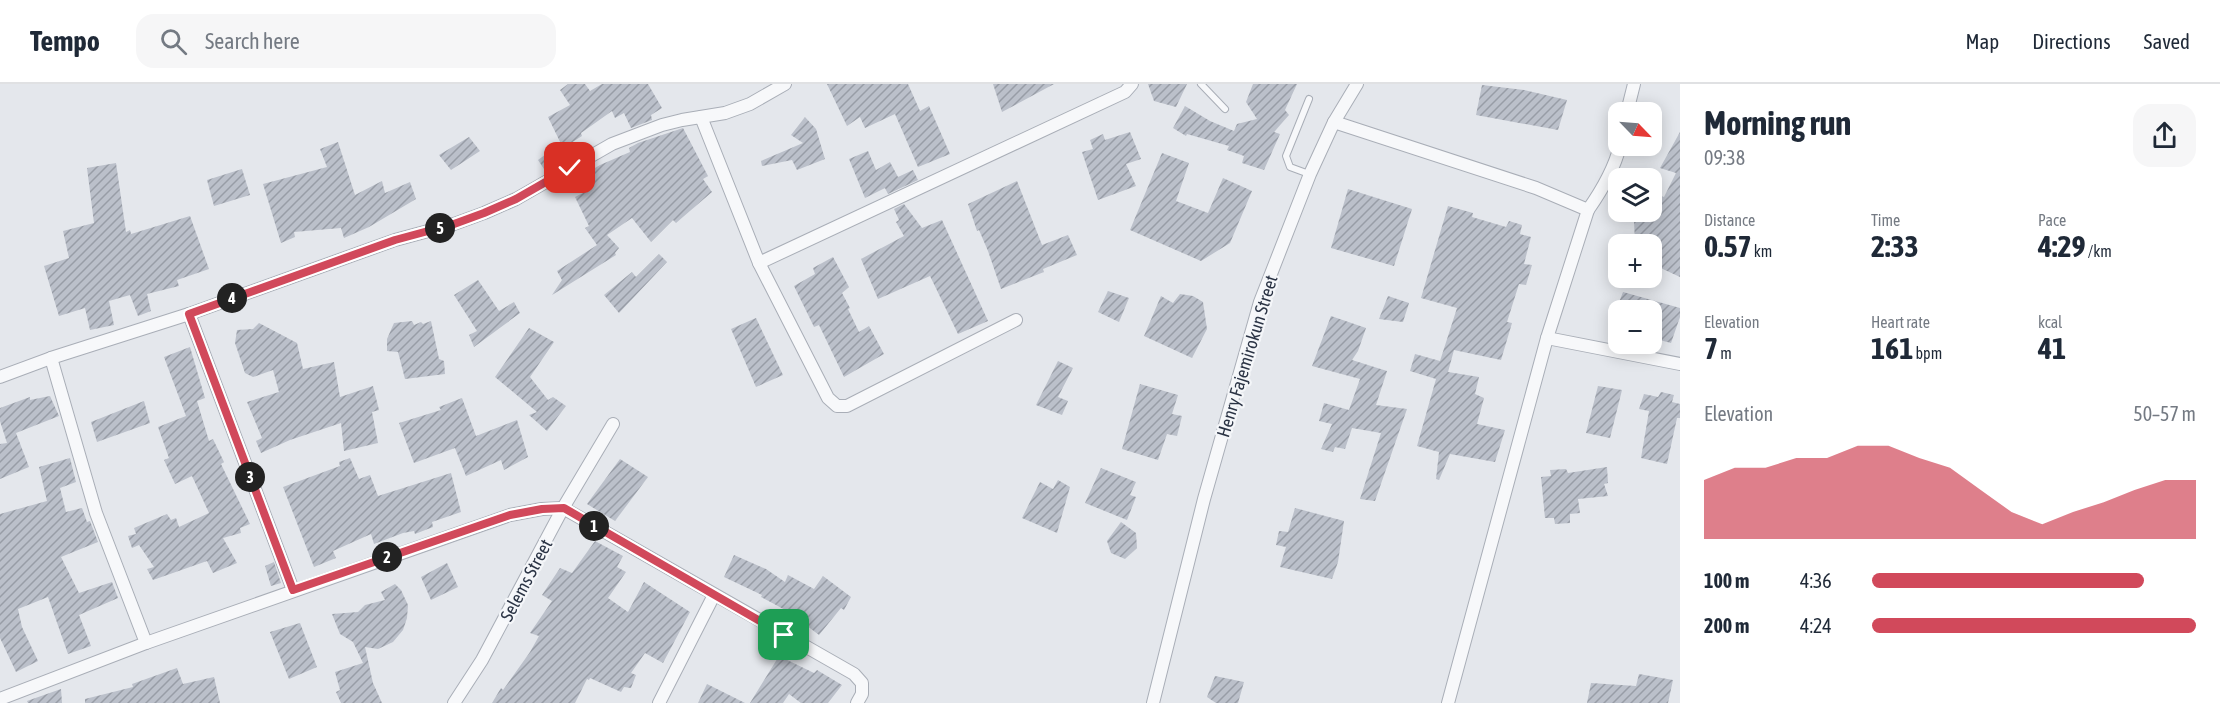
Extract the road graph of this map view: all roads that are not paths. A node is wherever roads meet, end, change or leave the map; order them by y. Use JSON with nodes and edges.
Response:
{"nodes":[{"id":1,"x":785,"y":84,"type":"edge"},
{"id":2,"x":1132,"y":84,"type":"edge"},
{"id":3,"x":1201,"y":84,"type":"edge"},
{"id":4,"x":1357,"y":84,"type":"edge"},
{"id":5,"x":1634,"y":84,"type":"edge"},
{"id":6,"x":1308,"y":99,"type":"dead end"},
{"id":7,"x":1630,"y":102,"type":"edge"},
{"id":8,"x":1225,"y":109,"type":"dead end"},
{"id":9,"x":701,"y":117,"type":"junction"},
{"id":10,"x":1334,"y":122,"type":"junction"},
{"id":11,"x":1618,"y":156,"type":"edge"},
{"id":12,"x":1310,"y":174,"type":"junction"},
{"id":13,"x":1588,"y":210,"type":"junction"},
{"id":14,"x":759,"y":263,"type":"junction"},
{"id":15,"x":189,"y":314,"type":"junction"},
{"id":16,"x":1016,"y":320,"type":"dead end"},
{"id":17,"x":1547,"y":338,"type":"junction"},
{"id":18,"x":51,"y":358,"type":"junction"},
{"id":19,"x":1680,"y":364,"type":"edge"},
{"id":20,"x":0,"y":376,"type":"edge"},
{"id":21,"x":613,"y":424,"type":"dead end"},
{"id":22,"x":564,"y":508,"type":"junction"},
{"id":23,"x":293,"y":590,"type":"junction"},
{"id":24,"x":714,"y":595,"type":"junction"},
{"id":25,"x":146,"y":643,"type":"junction"},
{"id":26,"x":0,"y":699,"type":"edge"},
{"id":27,"x":454,"y":703,"type":"edge"},
{"id":28,"x":659,"y":703,"type":"edge"},
{"id":29,"x":857,"y":703,"type":"edge"},
{"id":30,"x":1153,"y":703,"type":"edge"},
{"id":31,"x":1448,"y":703,"type":"edge"}],
"edges":[{"from":1,"to":9,"type":"street"},
{"from":2,"to":14,"type":"street"},
{"from":3,"to":8,"type":"lane"},
{"from":4,"to":10,"type":"street","name":"Henry Fajemirokun Street"},
{"from":5,"to":7,"type":"street"},
{"from":6,"to":12,"type":"lane"},
{"from":9,"to":14,"type":"street"},
{"from":9,"to":15,"type":"street"},
{"from":10,"to":12,"type":"street","name":"Henry Fajemirokun Street"},
{"from":10,"to":13,"type":"street"},
{"from":11,"to":13,"type":"street"},
{"from":12,"to":30,"type":"street","name":"Henry Fajemirokun Street"},
{"from":13,"to":17,"type":"street"},
{"from":14,"to":16,"type":"street"},
{"from":15,"to":18,"type":"street"},
{"from":15,"to":23,"type":"street"},
{"from":17,"to":19,"type":"street"},
{"from":17,"to":31,"type":"street"},
{"from":18,"to":20,"type":"street"},
{"from":18,"to":25,"type":"street"},
{"from":21,"to":22,"type":"street","name":"Selems Street"},
{"from":22,"to":23,"type":"street"},
{"from":22,"to":24,"type":"street"},
{"from":22,"to":27,"type":"street","name":"Selems Street"},
{"from":23,"to":25,"type":"street"},
{"from":24,"to":28,"type":"street"},
{"from":24,"to":29,"type":"street"},
{"from":25,"to":26,"type":"street"}]}
